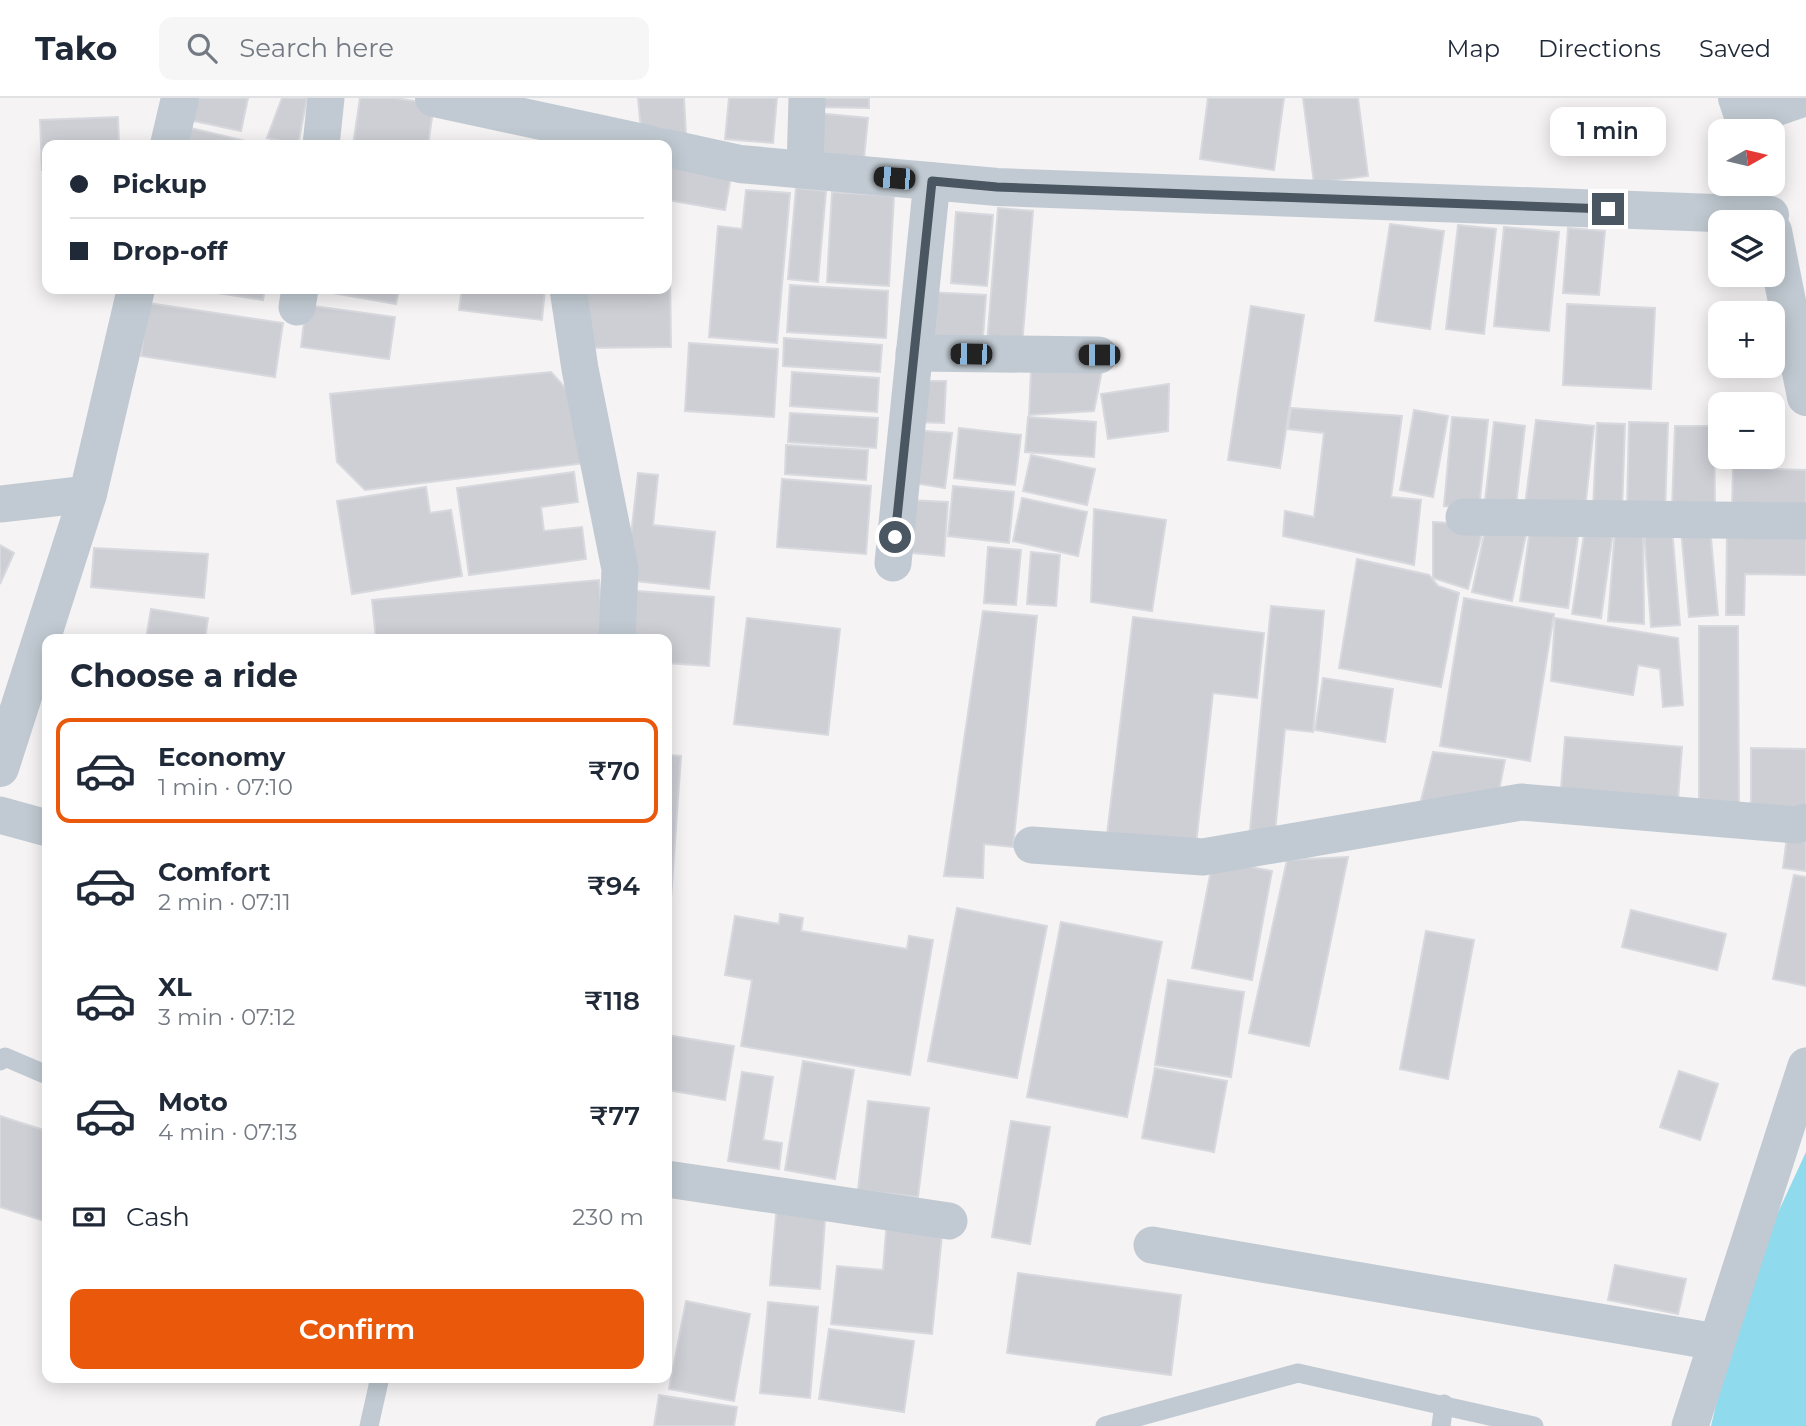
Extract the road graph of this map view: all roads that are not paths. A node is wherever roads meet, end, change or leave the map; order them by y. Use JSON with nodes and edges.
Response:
{"nodes":[{"id":1,"x":180,"y":98,"type":"edge"},
{"id":2,"x":326,"y":98,"type":"edge"},
{"id":3,"x":807,"y":98,"type":"edge"},
{"id":4,"x":1804,"y":98,"type":"edge"},
{"id":5,"x":440,"y":99,"type":"edge"},
{"id":6,"x":1743,"y":116,"type":"edge"},
{"id":7,"x":543,"y":133,"type":"edge"},
{"id":8,"x":170,"y":140,"type":"edge"},
{"id":9,"x":322,"y":140,"type":"edge"},
{"id":10,"x":607,"y":140,"type":"edge"},
{"id":11,"x":672,"y":149,"type":"edge"},
{"id":12,"x":805,"y":170,"type":"junction"},
{"id":13,"x":932,"y":181,"type":"junction"},
{"id":14,"x":1708,"y":211,"type":"edge"},
{"id":15,"x":1784,"y":287,"type":"edge"},
{"id":16,"x":135,"y":294,"type":"edge"},
{"id":17,"x":569,"y":294,"type":"edge"},
{"id":18,"x":914,"y":353,"type":"junction"},
{"id":19,"x":1099,"y":355,"type":"dead end"},
{"id":20,"x":1806,"y":397,"type":"edge"},
{"id":21,"x":88,"y":494,"type":"junction"},
{"id":22,"x":0,"y":504,"type":"edge"},
{"id":23,"x":1464,"y":517,"type":"dead end"},
{"id":24,"x":1806,"y":521,"type":"edge"},
{"id":25,"x":893,"y":563,"type":"dead end"},
{"id":26,"x":43,"y":634,"type":"edge"},
{"id":27,"x":617,"y":634,"type":"edge"},
{"id":28,"x":42,"y":637,"type":"edge"},
{"id":29,"x":0,"y":768,"type":"edge"},
{"id":30,"x":0,"y":815,"type":"edge"},
{"id":31,"x":1806,"y":822,"type":"edge"},
{"id":32,"x":42,"y":827,"type":"edge"},
{"id":33,"x":1032,"y":845,"type":"dead end"},
{"id":34,"x":0,"y":1061,"type":"edge"},
{"id":35,"x":1806,"y":1066,"type":"edge"},
{"id":36,"x":42,"y":1073,"type":"edge"},
{"id":37,"x":672,"y":1181,"type":"edge"},
{"id":38,"x":949,"y":1221,"type":"dead end"},
{"id":39,"x":1152,"y":1244,"type":"dead end"},
{"id":40,"x":1717,"y":1342,"type":"junction"},
{"id":41,"x":379,"y":1383,"type":"edge"},
{"id":42,"x":1444,"y":1404,"type":"junction"},
{"id":43,"x":1530,"y":1425,"type":"edge"},
{"id":44,"x":369,"y":1426,"type":"edge"},
{"id":45,"x":1105,"y":1426,"type":"edge"},
{"id":46,"x":1441,"y":1426,"type":"edge"},
{"id":47,"x":1689,"y":1426,"type":"edge"}],
"edges":[{"from":1,"to":8,"type":"street"},
{"from":2,"to":9,"type":"street"},
{"from":3,"to":12,"type":"street"},
{"from":4,"to":6,"type":"street"},
{"from":5,"to":7,"type":"street"},
{"from":7,"to":10,"type":"street"},
{"from":11,"to":12,"type":"street"},
{"from":12,"to":13,"type":"street"},
{"from":13,"to":14,"type":"street"},
{"from":13,"to":18,"type":"street"},
{"from":15,"to":20,"type":"street"},
{"from":16,"to":21,"type":"street"},
{"from":17,"to":27,"type":"street"},
{"from":18,"to":19,"type":"street"},
{"from":18,"to":25,"type":"street"},
{"from":21,"to":22,"type":"street"},
{"from":21,"to":26,"type":"street"},
{"from":23,"to":24,"type":"street"},
{"from":28,"to":29,"type":"street"},
{"from":30,"to":32,"type":"street"},
{"from":31,"to":33,"type":"street"},
{"from":34,"to":36,"type":"lane"},
{"from":35,"to":40,"type":"street"},
{"from":37,"to":38,"type":"street"},
{"from":39,"to":40,"type":"street"},
{"from":40,"to":47,"type":"street"},
{"from":41,"to":44,"type":"lane"},
{"from":42,"to":43,"type":"lane"},
{"from":42,"to":45,"type":"lane"},
{"from":42,"to":46,"type":"lane"}]}
